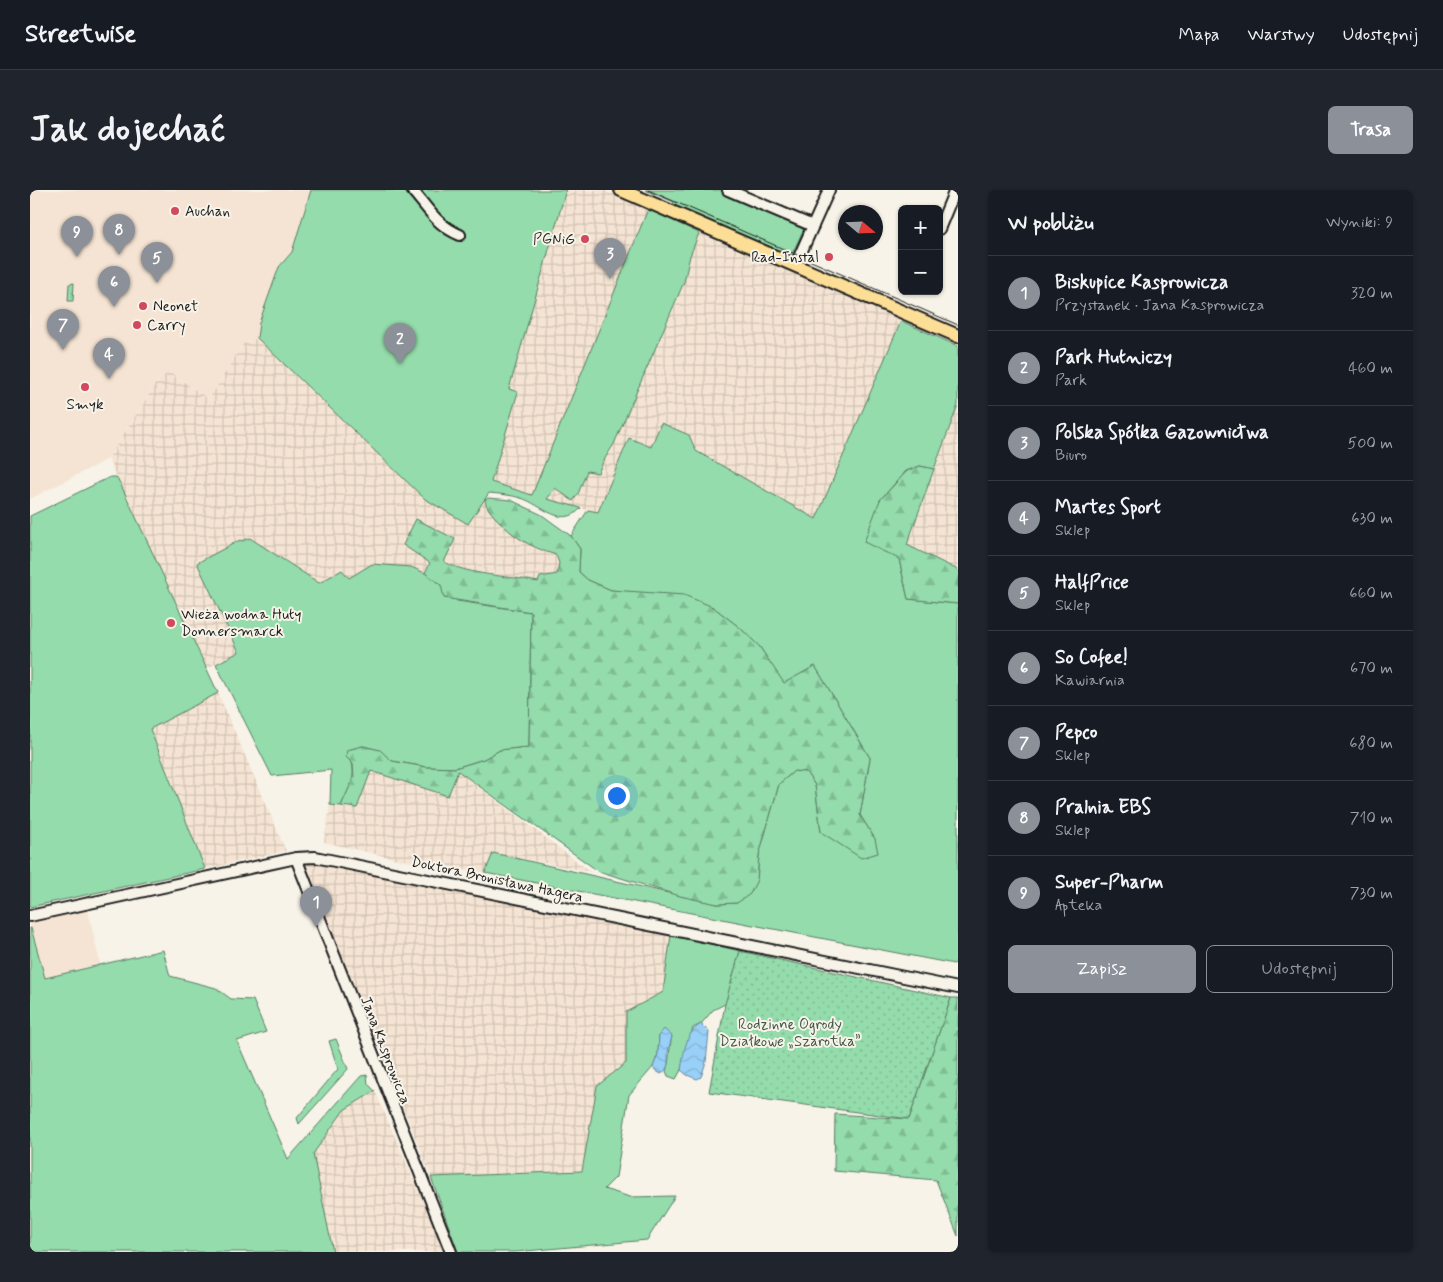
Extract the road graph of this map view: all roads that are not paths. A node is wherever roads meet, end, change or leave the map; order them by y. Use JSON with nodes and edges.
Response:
{"nodes":[{"id":1,"x":412,"y":190,"type":"edge"},
{"id":2,"x":621,"y":190,"type":"edge"},
{"id":3,"x":728,"y":190,"type":"edge"},
{"id":4,"x":829,"y":190,"type":"edge"},
{"id":5,"x":954,"y":190,"type":"edge"},
{"id":6,"x":943,"y":218,"type":"edge"},
{"id":7,"x":813,"y":226,"type":"junction"},
{"id":8,"x":460,"y":235,"type":"dead end"},
{"id":9,"x":795,"y":266,"type":"junction"},
{"id":10,"x":958,"y":336,"type":"edge"},
{"id":11,"x":296,"y":858,"type":"junction"},
{"id":12,"x":30,"y":916,"type":"edge"},
{"id":13,"x":958,"y":988,"type":"edge"},
{"id":14,"x":450,"y":1252,"type":"edge"}],
"edges":[{"from":1,"to":8,"type":"street"},
{"from":2,"to":9,"type":"main road"},
{"from":3,"to":7,"type":"street"},
{"from":4,"to":7,"type":"street"},
{"from":5,"to":6,"type":"street"},
{"from":7,"to":9,"type":"street"},
{"from":9,"to":10,"type":"main road"},
{"from":11,"to":12,"type":"street","name":"Doktora Bronisława Hagera"},
{"from":11,"to":13,"type":"street","name":"Doktora Bronisława Hagera"},
{"from":11,"to":14,"type":"street","name":"Jana Kasprowicza"}]}
